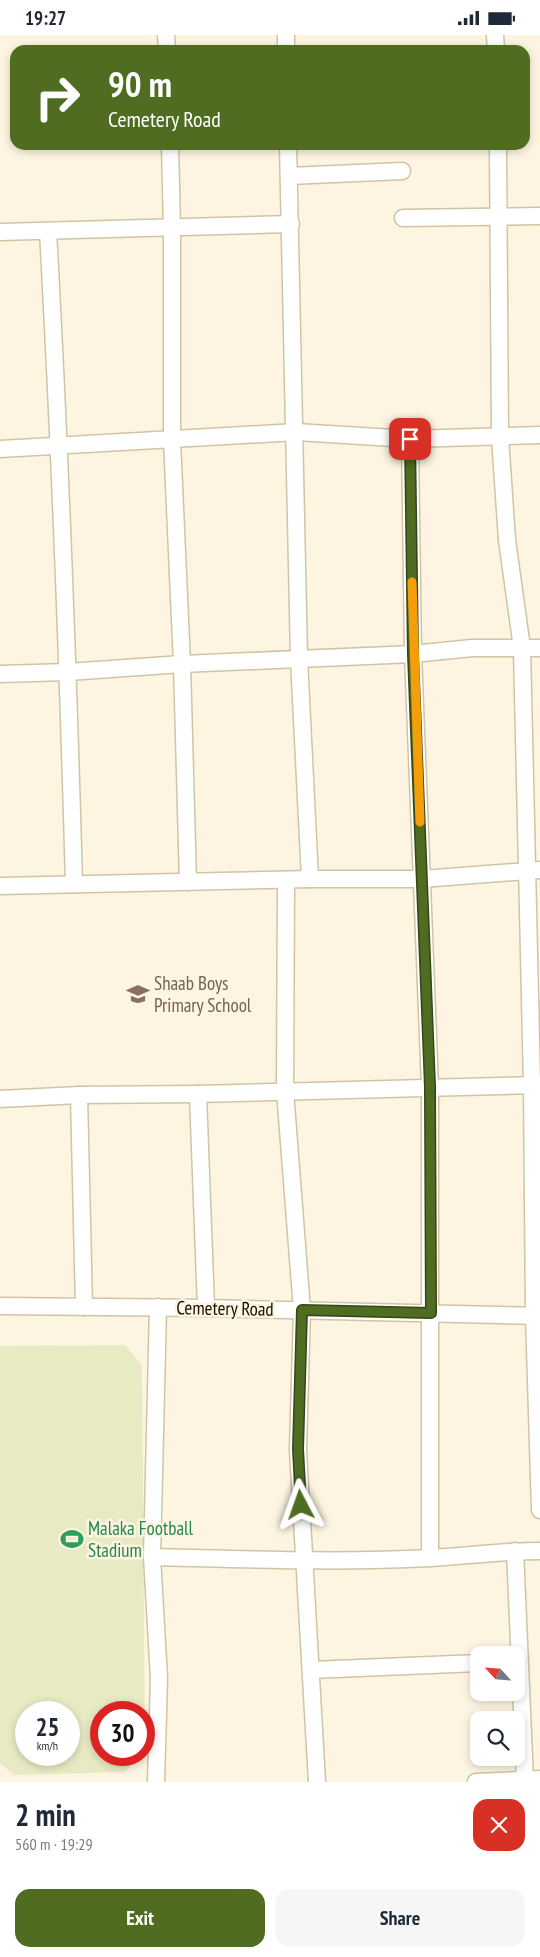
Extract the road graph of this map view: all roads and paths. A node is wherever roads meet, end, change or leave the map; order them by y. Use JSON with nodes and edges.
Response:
{"nodes":[{"id":1,"x":170,"y":150,"type":"edge"},
{"id":2,"x":288,"y":150,"type":"edge"},
{"id":3,"x":498,"y":150,"type":"edge"},
{"id":4,"x":402,"y":171,"type":"dead end"},
{"id":5,"x":289,"y":175,"type":"junction"},
{"id":6,"x":500,"y":215,"type":"junction"},
{"id":7,"x":540,"y":216,"type":"edge"},
{"id":8,"x":403,"y":218,"type":"dead end"},
{"id":9,"x":291,"y":224,"type":"junction"},
{"id":10,"x":172,"y":228,"type":"junction"},
{"id":11,"x":48,"y":231,"type":"junction"},
{"id":12,"x":0,"y":232,"type":"edge"},
{"id":13,"x":296,"y":433,"type":"junction"},
{"id":14,"x":540,"y":435,"type":"edge"},
{"id":15,"x":500,"y":437,"type":"junction"},
{"id":16,"x":172,"y":439,"type":"junction"},
{"id":17,"x":410,"y":439,"type":"junction"},
{"id":18,"x":60,"y":446,"type":"junction"},
{"id":19,"x":0,"y":449,"type":"edge"},
{"id":20,"x":522,"y":648,"type":"junction"},
{"id":21,"x":540,"y":648,"type":"edge"},
{"id":22,"x":413,"y":654,"type":"junction"},
{"id":23,"x":299,"y":659,"type":"junction"},
{"id":24,"x":182,"y":664,"type":"junction"},
{"id":25,"x":68,"y":672,"type":"junction"},
{"id":26,"x":0,"y":675,"type":"edge"},
{"id":27,"x":533,"y":870,"type":"edge"},
{"id":28,"x":310,"y":879,"type":"junction"},
{"id":29,"x":422,"y":879,"type":"junction"},
{"id":30,"x":286,"y":880,"type":"junction"},
{"id":31,"x":188,"y":882,"type":"junction"},
{"id":32,"x":74,"y":884,"type":"junction"},
{"id":33,"x":0,"y":886,"type":"edge"},
{"id":34,"x":536,"y":1085,"type":"edge"},
{"id":35,"x":430,"y":1087,"type":"junction"},
{"id":36,"x":285,"y":1091,"type":"junction"},
{"id":37,"x":198,"y":1094,"type":"junction"},
{"id":38,"x":79,"y":1095,"type":"junction"},
{"id":39,"x":0,"y":1099,"type":"edge"},
{"id":40,"x":0,"y":1306,"type":"edge"},
{"id":41,"x":84,"y":1307,"type":"junction"},
{"id":42,"x":158,"y":1307,"type":"junction"},
{"id":43,"x":206,"y":1308,"type":"junction"},
{"id":44,"x":302,"y":1310,"type":"junction"},
{"id":45,"x":431,"y":1313,"type":"junction"},
{"id":46,"x":537,"y":1316,"type":"edge"},
{"id":47,"x":540,"y":1510,"type":"edge"},
{"id":48,"x":515,"y":1551,"type":"junction"},
{"id":49,"x":540,"y":1551,"type":"edge"},
{"id":50,"x":152,"y":1557,"type":"junction"},
{"id":51,"x":430,"y":1558,"type":"junction"},
{"id":52,"x":305,"y":1561,"type":"junction"},
{"id":53,"x":518,"y":1646,"type":"edge"},
{"id":54,"x":470,"y":1663,"type":"edge"},
{"id":55,"x":311,"y":1670,"type":"junction"},
{"id":56,"x":523,"y":1701,"type":"edge"},
{"id":57,"x":533,"y":1779,"type":"edge"},
{"id":58,"x":156,"y":1782,"type":"edge"},
{"id":59,"x":317,"y":1782,"type":"edge"},
{"id":60,"x":476,"y":1782,"type":"edge"}],
"edges":[{"from":1,"to":10,"type":"street"},
{"from":2,"to":5,"type":"street"},
{"from":3,"to":6,"type":"street"},
{"from":4,"to":5,"type":"street"},
{"from":5,"to":9,"type":"street"},
{"from":6,"to":7,"type":"street"},
{"from":6,"to":8,"type":"street"},
{"from":6,"to":15,"type":"street"},
{"from":9,"to":10,"type":"street"},
{"from":9,"to":13,"type":"street"},
{"from":10,"to":11,"type":"street"},
{"from":10,"to":16,"type":"street"},
{"from":11,"to":12,"type":"street"},
{"from":11,"to":18,"type":"street"},
{"from":13,"to":16,"type":"street"},
{"from":13,"to":17,"type":"street"},
{"from":13,"to":23,"type":"street"},
{"from":14,"to":15,"type":"street"},
{"from":15,"to":17,"type":"street"},
{"from":15,"to":20,"type":"street"},
{"from":16,"to":18,"type":"street"},
{"from":16,"to":24,"type":"street"},
{"from":17,"to":22,"type":"street"},
{"from":18,"to":19,"type":"street"},
{"from":18,"to":25,"type":"street"},
{"from":20,"to":21,"type":"street"},
{"from":20,"to":22,"type":"street"},
{"from":20,"to":27,"type":"street"},
{"from":22,"to":23,"type":"street"},
{"from":22,"to":29,"type":"street"},
{"from":23,"to":24,"type":"street"},
{"from":23,"to":28,"type":"street"},
{"from":24,"to":25,"type":"street"},
{"from":24,"to":31,"type":"street"},
{"from":25,"to":26,"type":"street"},
{"from":25,"to":32,"type":"street"},
{"from":27,"to":29,"type":"street"},
{"from":27,"to":34,"type":"street"},
{"from":28,"to":29,"type":"street"},
{"from":28,"to":30,"type":"street"},
{"from":29,"to":35,"type":"street"},
{"from":30,"to":31,"type":"street"},
{"from":30,"to":36,"type":"street"},
{"from":31,"to":32,"type":"street"},
{"from":32,"to":33,"type":"street"},
{"from":34,"to":35,"type":"street"},
{"from":34,"to":46,"type":"street"},
{"from":35,"to":36,"type":"street"},
{"from":35,"to":45,"type":"street"},
{"from":36,"to":37,"type":"street"},
{"from":36,"to":44,"type":"street"},
{"from":37,"to":38,"type":"street"},
{"from":37,"to":43,"type":"street"},
{"from":38,"to":39,"type":"street"},
{"from":38,"to":41,"type":"street"},
{"from":40,"to":41,"type":"street","name":"Cemetery Road"},
{"from":41,"to":42,"type":"street","name":"Cemetery Road"},
{"from":42,"to":43,"type":"street","name":"Cemetery Road"},
{"from":42,"to":50,"type":"street"},
{"from":43,"to":44,"type":"street","name":"Cemetery Road"},
{"from":44,"to":45,"type":"street","name":"Cemetery Road"},
{"from":44,"to":52,"type":"street"},
{"from":45,"to":46,"type":"street","name":"Cemetery Road"},
{"from":45,"to":51,"type":"street"},
{"from":46,"to":47,"type":"street"},
{"from":48,"to":49,"type":"street"},
{"from":48,"to":51,"type":"street"},
{"from":48,"to":53,"type":"street"},
{"from":50,"to":52,"type":"street"},
{"from":50,"to":58,"type":"street"},
{"from":51,"to":52,"type":"street"},
{"from":52,"to":55,"type":"street"},
{"from":54,"to":55,"type":"street"},
{"from":55,"to":59,"type":"street"},
{"from":56,"to":57,"type":"street"},
{"from":57,"to":60,"type":"street"}]}
